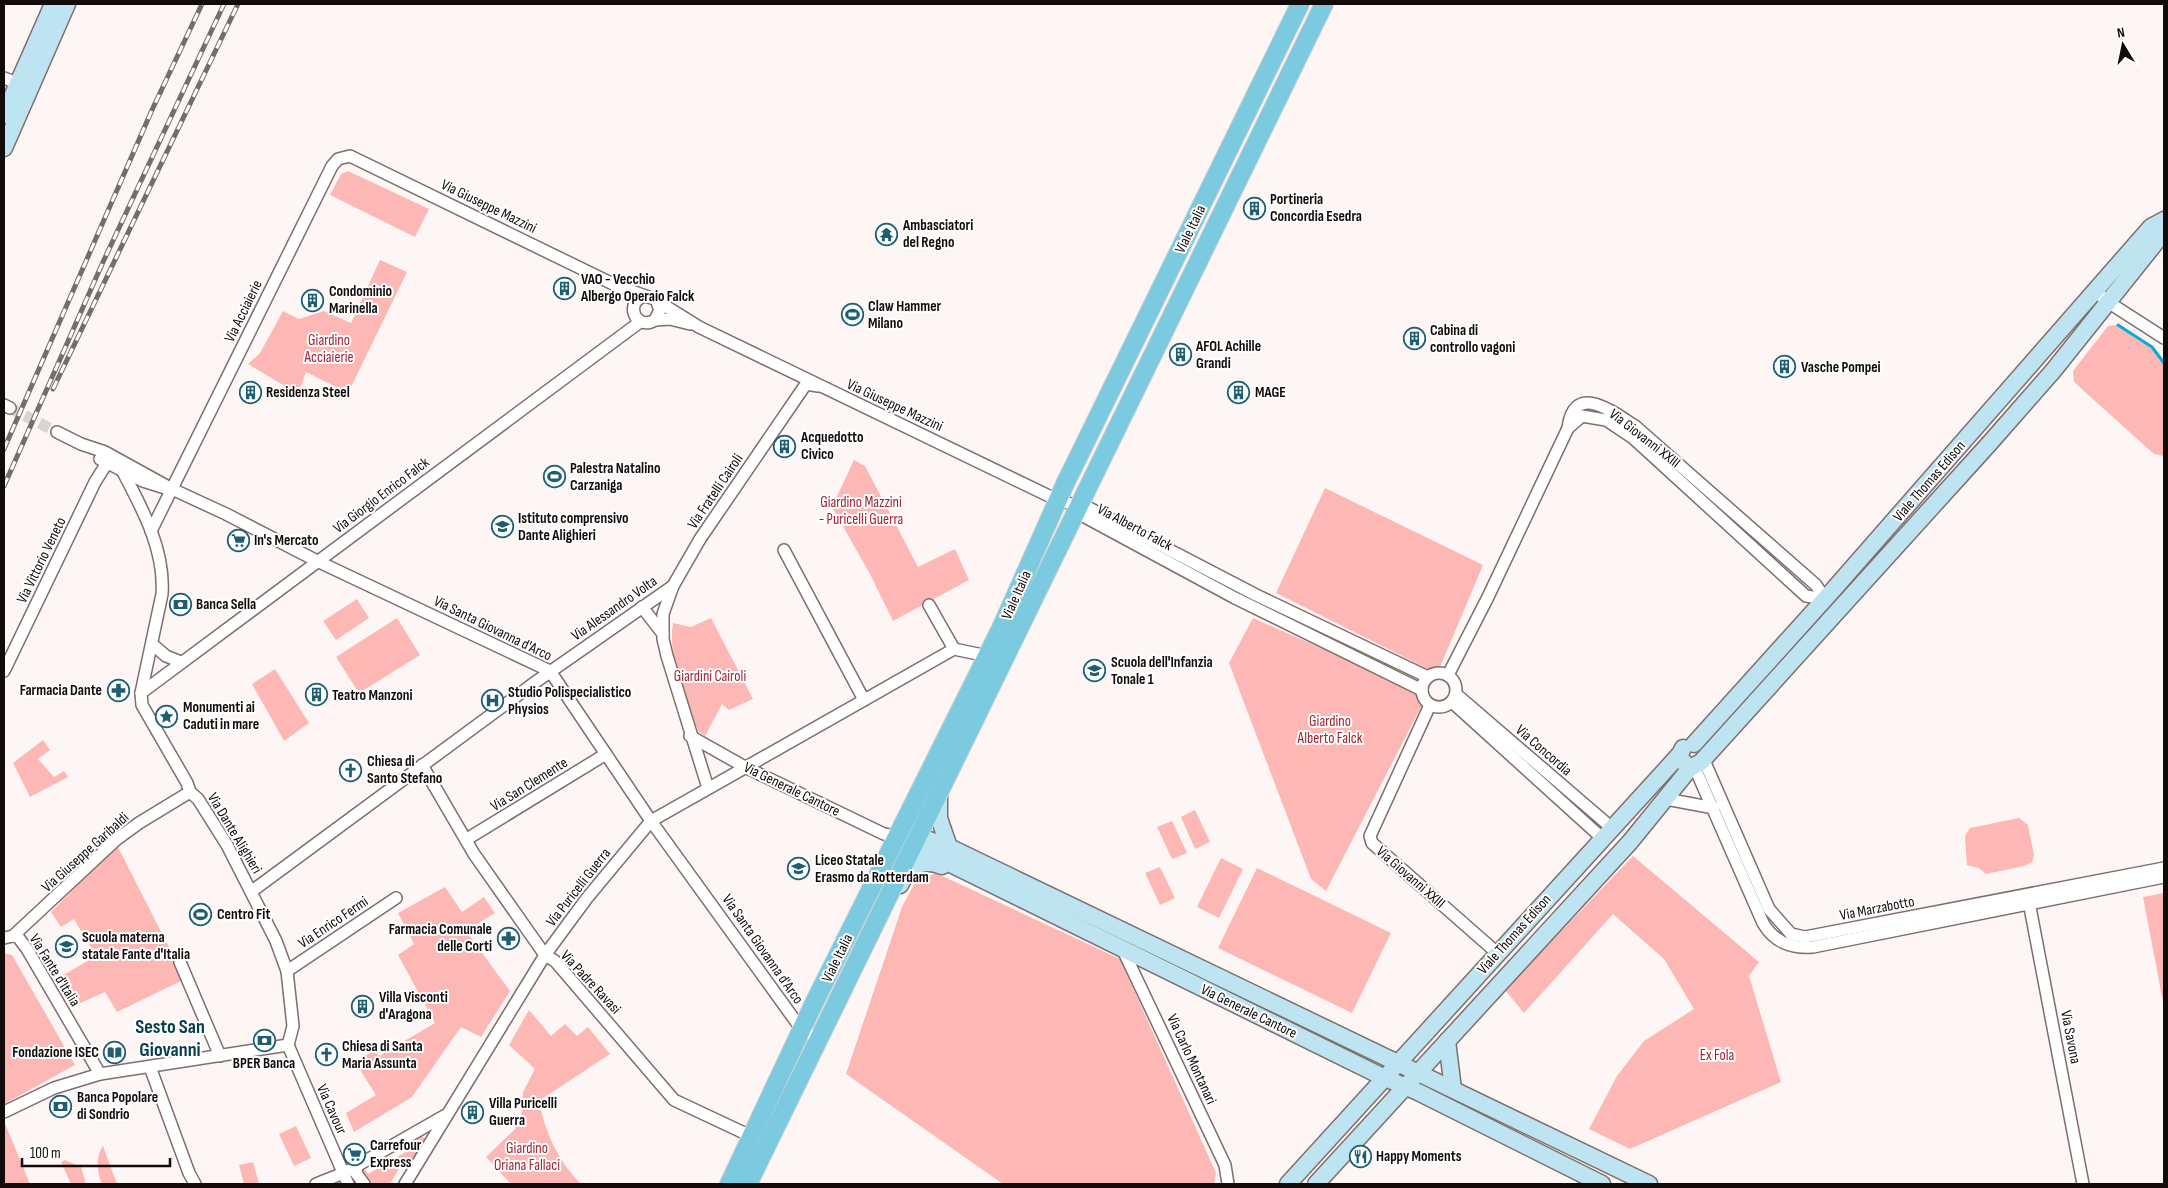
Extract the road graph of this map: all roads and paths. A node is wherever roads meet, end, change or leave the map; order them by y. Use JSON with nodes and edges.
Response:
{"nodes":[{"id":1,"x":53,"y":4,"type":"edge"},
{"id":2,"x":67,"y":4,"type":"edge"},
{"id":3,"x":1300,"y":4,"type":"edge"},
{"id":4,"x":1324,"y":4,"type":"edge"},
{"id":5,"x":11,"y":81,"type":"edge"},
{"id":6,"x":4,"y":115,"type":"edge"},
{"id":7,"x":4,"y":148,"type":"edge"},
{"id":8,"x":350,"y":156,"type":"joint"},
{"id":9,"x":2164,"y":220,"type":"edge"},
{"id":10,"x":2164,"y":232,"type":"edge"},
{"id":11,"x":614,"y":285,"type":"junction"},
{"id":12,"x":2095,"y":290,"type":"junction"},
{"id":13,"x":645,"y":296,"type":"junction"},
{"id":14,"x":658,"y":302,"type":"junction"},
{"id":15,"x":2108,"y":302,"type":"junction"},
{"id":16,"x":634,"y":303,"type":"junction"},
{"id":17,"x":655,"y":320,"type":"junction"},
{"id":18,"x":640,"y":322,"type":"junction"},
{"id":19,"x":700,"y":326,"type":"junction"},
{"id":20,"x":2164,"y":338,"type":"edge"},
{"id":21,"x":819,"y":386,"type":"junction"},
{"id":22,"x":57,"y":432,"type":"tunnel mouth"},
{"id":23,"x":106,"y":458,"type":"junction"},
{"id":24,"x":124,"y":472,"type":"junction"},
{"id":25,"x":172,"y":489,"type":"junction"},
{"id":26,"x":1058,"y":500,"type":"junction"},
{"id":27,"x":1079,"y":507,"type":"junction"},
{"id":28,"x":151,"y":530,"type":"junction"},
{"id":29,"x":784,"y":550,"type":"dead end"},
{"id":30,"x":317,"y":561,"type":"junction"},
{"id":31,"x":672,"y":586,"type":"junction"},
{"id":32,"x":929,"y":605,"type":"dead end"},
{"id":33,"x":1831,"y":605,"type":"junction"},
{"id":34,"x":642,"y":607,"type":"junction"},
{"id":35,"x":663,"y":634,"type":"junction"},
{"id":36,"x":152,"y":644,"type":"junction"},
{"id":37,"x":954,"y":649,"type":"junction"},
{"id":38,"x":181,"y":662,"type":"junction"},
{"id":39,"x":993,"y":662,"type":"junction"},
{"id":40,"x":4,"y":671,"type":"edge"},
{"id":41,"x":550,"y":671,"type":"junction"},
{"id":42,"x":1448,"y":675,"type":"junction"},
{"id":43,"x":1428,"y":677,"type":"junction"},
{"id":44,"x":1422,"y":690,"type":"junction"},
{"id":45,"x":141,"y":693,"type":"junction"},
{"id":46,"x":1454,"y":698,"type":"junction"},
{"id":47,"x":864,"y":700,"type":"junction"},
{"id":48,"x":1430,"y":705,"type":"junction"},
{"id":49,"x":690,"y":736,"type":"junction"},
{"id":50,"x":606,"y":754,"type":"junction"},
{"id":51,"x":1696,"y":759,"type":"junction"},
{"id":52,"x":422,"y":766,"type":"junction"},
{"id":53,"x":745,"y":767,"type":"junction"},
{"id":54,"x":708,"y":788,"type":"junction"},
{"id":55,"x":190,"y":792,"type":"junction"},
{"id":56,"x":939,"y":792,"type":"junction"},
{"id":57,"x":1666,"y":799,"type":"junction"},
{"id":58,"x":1714,"y":808,"type":"junction"},
{"id":59,"x":651,"y":821,"type":"junction"},
{"id":60,"x":1607,"y":833,"type":"junction"},
{"id":61,"x":896,"y":836,"type":"junction"},
{"id":62,"x":467,"y":839,"type":"junction"},
{"id":63,"x":915,"y":841,"type":"junction"},
{"id":64,"x":949,"y":846,"type":"junction"},
{"id":65,"x":2164,"y":868,"type":"edge"},
{"id":66,"x":961,"y":870,"type":"junction"},
{"id":67,"x":2164,"y":877,"type":"edge"},
{"id":68,"x":252,"y":891,"type":"junction"},
{"id":69,"x":396,"y":898,"type":"dead end"},
{"id":70,"x":2028,"y":899,"type":"junction"},
{"id":71,"x":874,"y":928,"type":"junction"},
{"id":72,"x":8,"y":937,"type":"edge"},
{"id":73,"x":1122,"y":948,"type":"junction"},
{"id":74,"x":1496,"y":952,"type":"junction"},
{"id":75,"x":545,"y":955,"type":"junction"},
{"id":76,"x":180,"y":962,"type":"dead end"},
{"id":77,"x":287,"y":971,"type":"junction"},
{"id":78,"x":802,"y":1030,"type":"junction"},
{"id":79,"x":820,"y":1039,"type":"junction"},
{"id":80,"x":1447,"y":1040,"type":"junction"},
{"id":81,"x":288,"y":1045,"type":"junction"},
{"id":82,"x":220,"y":1056,"type":"junction"},
{"id":83,"x":1399,"y":1063,"type":"junction"},
{"id":84,"x":150,"y":1067,"type":"junction"},
{"id":85,"x":1418,"y":1072,"type":"junction"},
{"id":86,"x":100,"y":1074,"type":"junction"},
{"id":87,"x":1385,"y":1078,"type":"junction"},
{"id":88,"x":1406,"y":1086,"type":"junction"},
{"id":89,"x":1453,"y":1089,"type":"junction"},
{"id":90,"x":4,"y":1112,"type":"edge"},
{"id":91,"x":446,"y":1115,"type":"junction"},
{"id":92,"x":1350,"y":1116,"type":"junction"},
{"id":93,"x":419,"y":1130,"type":"junction"},
{"id":94,"x":1365,"y":1130,"type":"junction"},
{"id":95,"x":760,"y":1140,"type":"junction"},
{"id":96,"x":430,"y":1142,"type":"junction"},
{"id":97,"x":337,"y":1158,"type":"junction"},
{"id":98,"x":359,"y":1165,"type":"junction"},
{"id":99,"x":346,"y":1179,"type":"edge"},
{"id":100,"x":194,"y":1184,"type":"edge"},
{"id":101,"x":316,"y":1184,"type":"edge"},
{"id":102,"x":364,"y":1184,"type":"edge"},
{"id":103,"x":405,"y":1184,"type":"edge"},
{"id":104,"x":729,"y":1184,"type":"edge"},
{"id":105,"x":748,"y":1184,"type":"edge"},
{"id":106,"x":1228,"y":1184,"type":"edge"},
{"id":107,"x":1288,"y":1184,"type":"edge"},
{"id":108,"x":1316,"y":1184,"type":"edge"},
{"id":109,"x":1602,"y":1184,"type":"edge"},
{"id":110,"x":1649,"y":1184,"type":"edge"},
{"id":111,"x":2083,"y":1184,"type":"edge"}],
"edges":[{"from":1,"to":5,"type":"street"},
{"from":2,"to":7,"type":"street"},
{"from":3,"to":26,"type":"main road","name":"Viale Italia"},
{"from":4,"to":27,"type":"main road","name":"Viale Italia"},
{"from":5,"to":6,"type":"street"},
{"from":8,"to":11,"type":"street","name":"Via Giuseppe Mazzini"},
{"from":8,"to":25,"type":"street","name":"Via Acciaierie"},
{"from":9,"to":12,"type":"street","name":"Viale Thomas Edison"},
{"from":10,"to":15,"type":"street","name":"Viale Thomas Edison"},
{"from":11,"to":13,"type":"street","name":"Via Giuseppe Mazzini"},
{"from":11,"to":16,"type":"street","name":"Via Giuseppe Mazzini"},
{"from":12,"to":15,"type":"street"},
{"from":12,"to":33,"type":"street","name":"Viale Thomas Edison"},
{"from":13,"to":14,"type":"street","name":"Via Giuseppe Mazzini"},
{"from":13,"to":16,"type":"street"},
{"from":14,"to":17,"type":"street"},
{"from":14,"to":19,"type":"street","name":"Via Giuseppe Mazzini"},
{"from":15,"to":20,"type":"street"},
{"from":15,"to":33,"type":"street","name":"Viale Thomas Edison"},
{"from":16,"to":18,"type":"street"},
{"from":17,"to":18,"type":"street","name":"Via Giuseppe Mazzini"},
{"from":17,"to":19,"type":"street","name":"Via Giuseppe Mazzini"},
{"from":18,"to":30,"type":"street","name":"Via Giorgio Enrico Falck"},
{"from":19,"to":21,"type":"street","name":"Via Giuseppe Mazzini"},
{"from":21,"to":26,"type":"street","name":"Via Giuseppe Mazzini"},
{"from":21,"to":31,"type":"street","name":"Via Fratelli Cairoli"},
{"from":22,"to":23,"type":"street"},
{"from":23,"to":24,"type":"street"},
{"from":23,"to":25,"type":"street"},
{"from":23,"to":40,"type":"street","name":"Via Vittorio Veneto"},
{"from":24,"to":25,"type":"street"},
{"from":24,"to":28,"type":"street"},
{"from":25,"to":28,"type":"street","name":"Via Acciaierie"},
{"from":25,"to":30,"type":"street","name":"Via Santa Giovanna d'Arco"},
{"from":26,"to":27,"type":"street","name":"Via Giuseppe Mazzini"},
{"from":26,"to":39,"type":"main road","name":"Viale Italia"},
{"from":27,"to":39,"type":"main road","name":"Viale Italia"},
{"from":27,"to":43,"type":"street","name":"Via Alberto Falck"},
{"from":27,"to":44,"type":"street","name":"Via Alberto Falck"},
{"from":28,"to":36,"type":"street"},
{"from":29,"to":47,"type":"street"},
{"from":30,"to":38,"type":"street","name":"Via Giorgio Enrico Falck"},
{"from":30,"to":41,"type":"street","name":"Via Santa Giovanna d'Arco"},
{"from":31,"to":34,"type":"street","name":"Via Alessandro Volta"},
{"from":31,"to":35,"type":"street","name":"Via Fratelli Cairoli"},
{"from":32,"to":37,"type":"street"},
{"from":33,"to":42,"type":"street"},
{"from":33,"to":51,"type":"street","name":"Viale Thomas Edison"},
{"from":34,"to":35,"type":"street","name":"Via Fratelli Cairoli"},
{"from":34,"to":41,"type":"street","name":"Via Alessandro Volta"},
{"from":35,"to":49,"type":"street","name":"Via Fratelli Cairoli"},
{"from":36,"to":38,"type":"street"},
{"from":36,"to":45,"type":"street"},
{"from":37,"to":39,"type":"street"},
{"from":37,"to":47,"type":"street","name":"Via Puricelli Guerra"},
{"from":38,"to":45,"type":"street","name":"Via Giorgio Enrico Falck"},
{"from":39,"to":56,"type":"main road","name":"Viale Italia"},
{"from":39,"to":61,"type":"main road","name":"Viale Italia"},
{"from":41,"to":50,"type":"street","name":"Via Santa Giovanna d'Arco"},
{"from":41,"to":52,"type":"street","name":"Via Alessandro Volta"},
{"from":42,"to":43,"type":"street"},
{"from":42,"to":46,"type":"street"},
{"from":43,"to":44,"type":"street"},
{"from":44,"to":48,"type":"street"},
{"from":45,"to":55,"type":"street","name":"Via Dante Alighieri"},
{"from":46,"to":48,"type":"street"},
{"from":46,"to":60,"type":"street","name":"Via Concordia"},
{"from":47,"to":53,"type":"street","name":"Via Puricelli Guerra"},
{"from":48,"to":74,"type":"street","name":"Via Giovanni XXIII"},
{"from":49,"to":53,"type":"street","name":"Via Generale Cantore"},
{"from":49,"to":54,"type":"street","name":"Via Fratelli Cairoli"},
{"from":50,"to":59,"type":"street","name":"Via Santa Giovanna d'Arco"},
{"from":50,"to":62,"type":"street","name":"Via San Clemente"},
{"from":51,"to":57,"type":"street","name":"Viale Thomas Edison"},
{"from":51,"to":58,"type":"street","name":"Via Marzabotto"},
{"from":51,"to":60,"type":"street","name":"Viale Thomas Edison"},
{"from":51,"to":70,"type":"street","name":"Via Marzabotto"},
{"from":52,"to":62,"type":"street","name":"Via Padre Ravasi"},
{"from":52,"to":68,"type":"street","name":"Via Alessandro Volta"},
{"from":53,"to":54,"type":"street","name":"Via Puricelli Guerra"},
{"from":53,"to":61,"type":"street","name":"Via Generale Cantore"},
{"from":54,"to":59,"type":"street","name":"Via Puricelli Guerra"},
{"from":55,"to":68,"type":"street","name":"Via Dante Alighieri"},
{"from":55,"to":72,"type":"street","name":"Via Giuseppe Garibaldi"},
{"from":56,"to":63,"type":"main road","name":"Viale Italia"},
{"from":56,"to":64,"type":"street"},
{"from":57,"to":58,"type":"street"},
{"from":57,"to":80,"type":"street","name":"Viale Thomas Edison"},
{"from":58,"to":70,"type":"street","name":"Via Marzabotto"},
{"from":59,"to":75,"type":"street","name":"Via Puricelli Guerra"},
{"from":59,"to":78,"type":"street","name":"Via Santa Giovanna d'Arco"},
{"from":60,"to":74,"type":"street","name":"Viale Thomas Edison"},
{"from":61,"to":63,"type":"street","name":"Via Generale Cantore"},
{"from":61,"to":78,"type":"main road","name":"Viale Italia"},
{"from":62,"to":75,"type":"street","name":"Via Padre Ravasi"},
{"from":63,"to":64,"type":"street","name":"Via Generale Cantore"},
{"from":63,"to":66,"type":"street","name":"Via Generale Cantore"},
{"from":63,"to":71,"type":"main road","name":"Viale Italia"},
{"from":64,"to":83,"type":"street","name":"Via Generale Cantore"},
{"from":65,"to":70,"type":"street","name":"Via Marzabotto"},
{"from":66,"to":71,"type":"street","name":"Viale Italia"},
{"from":66,"to":73,"type":"street","name":"Via Generale Cantore"},
{"from":67,"to":70,"type":"street","name":"Via Marzabotto"},
{"from":68,"to":77,"type":"street","name":"Via Dante Alighieri"},
{"from":69,"to":77,"type":"street","name":"Via Enrico Fermi"},
{"from":70,"to":111,"type":"street","name":"Via Savona"},
{"from":71,"to":79,"type":"main road","name":"Viale Italia"},
{"from":72,"to":86,"type":"street","name":"Via Fante d'Italia"},
{"from":73,"to":87,"type":"street","name":"Via Generale Cantore"},
{"from":73,"to":106,"type":"street","name":"Via Carlo Montanari"},
{"from":74,"to":83,"type":"street","name":"Viale Thomas Edison"},
{"from":75,"to":91,"type":"street","name":"Via Puricelli Guerra"},
{"from":75,"to":95,"type":"street","name":"Via Padre Ravasi"},
{"from":76,"to":82,"type":"street"},
{"from":77,"to":81,"type":"street","name":"Via Dante Alighieri"},
{"from":78,"to":79,"type":"street","name":"Via Santa Giovanna d'Arco"},
{"from":78,"to":95,"type":"main road","name":"Viale Italia"},
{"from":79,"to":95,"type":"main road","name":"Viale Italia"},
{"from":80,"to":85,"type":"street","name":"Viale Thomas Edison"},
{"from":80,"to":89,"type":"street"},
{"from":81,"to":82,"type":"street"},
{"from":81,"to":97,"type":"street","name":"Via Cavour"},
{"from":82,"to":84,"type":"street"},
{"from":83,"to":85,"type":"street","name":"Via Generale Cantore"},
{"from":83,"to":87,"type":"street","name":"Viale Thomas Edison"},
{"from":84,"to":86,"type":"street"},
{"from":84,"to":100,"type":"street"},
{"from":85,"to":88,"type":"street","name":"Viale Thomas Edison"},
{"from":85,"to":89,"type":"street","name":"Via Generale Cantore"},
{"from":86,"to":90,"type":"street"},
{"from":87,"to":88,"type":"street","name":"Via Generale Cantore"},
{"from":87,"to":92,"type":"street","name":"Viale Thomas Edison"},
{"from":88,"to":94,"type":"street","name":"Viale Thomas Edison"},
{"from":88,"to":109,"type":"street","name":"Via Generale Cantore"},
{"from":89,"to":110,"type":"street","name":"Via Generale Cantore"},
{"from":91,"to":93,"type":"street"},
{"from":91,"to":96,"type":"street","name":"Via Puricelli Guerra"},
{"from":92,"to":94,"type":"street"},
{"from":92,"to":107,"type":"street","name":"Viale Thomas Edison"},
{"from":93,"to":96,"type":"street"},
{"from":93,"to":98,"type":"street"},
{"from":94,"to":108,"type":"street","name":"Viale Thomas Edison"},
{"from":95,"to":104,"type":"main road","name":"Viale Italia"},
{"from":95,"to":105,"type":"main road","name":"Viale Italia"},
{"from":96,"to":103,"type":"street","name":"Via Puricelli Guerra"},
{"from":97,"to":98,"type":"street"},
{"from":97,"to":99,"type":"street","name":"Via Cavour"},
{"from":98,"to":99,"type":"street"},
{"from":98,"to":102,"type":"street"},
{"from":99,"to":101,"type":"street"}]}
